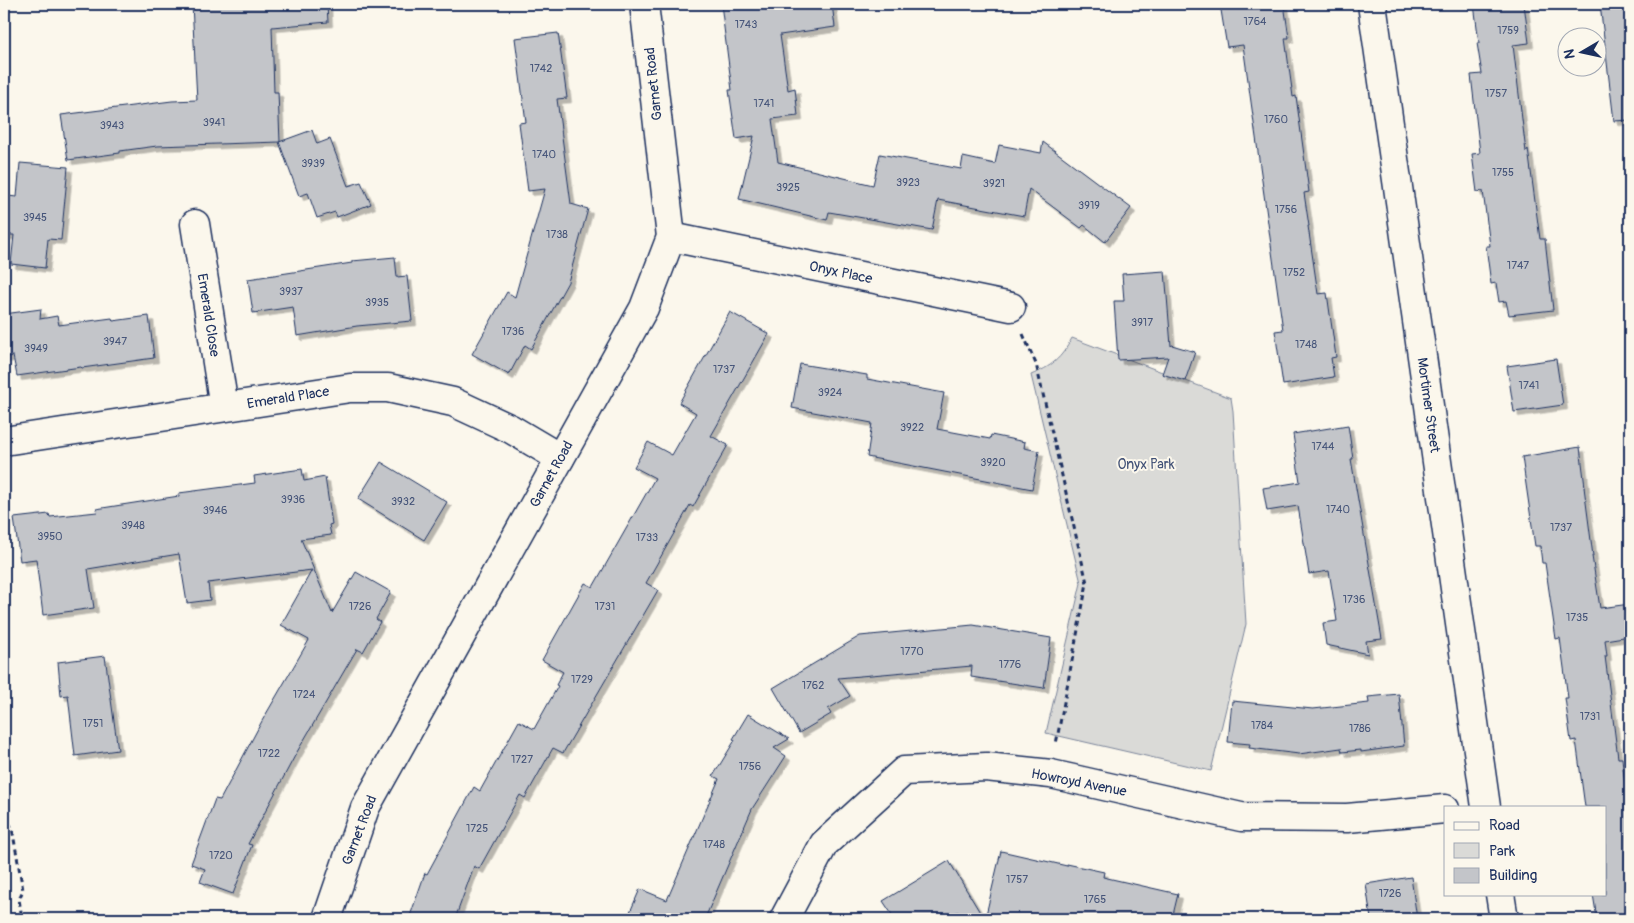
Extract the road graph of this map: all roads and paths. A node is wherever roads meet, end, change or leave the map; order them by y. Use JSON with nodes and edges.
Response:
{"nodes":[{"id":1,"x":644,"y":4,"type":"edge"},
{"id":2,"x":1372,"y":4,"type":"edge"},
{"id":3,"x":195,"y":224,"type":"dead end"},
{"id":4,"x":671,"y":237,"type":"junction"},
{"id":5,"x":1011,"y":307,"type":"joint"},
{"id":6,"x":224,"y":407,"type":"junction"},
{"id":7,"x":4,"y":441,"type":"edge"},
{"id":8,"x":560,"y":458,"type":"junction"},
{"id":9,"x":1051,"y":774,"type":"junction"},
{"id":10,"x":1481,"y":806,"type":"edge"},
{"id":11,"x":1444,"y":809,"type":"edge"},
{"id":12,"x":4,"y":815,"type":"edge"},
{"id":13,"x":1500,"y":896,"type":"edge"},
{"id":14,"x":22,"y":919,"type":"edge"},
{"id":15,"x":327,"y":919,"type":"edge"},
{"id":16,"x":784,"y":919,"type":"edge"},
{"id":17,"x":1504,"y":919,"type":"edge"}],
"edges":[{"from":1,"to":4,"type":"street","name":"Garnet Road"},
{"from":2,"to":10,"type":"street","name":"Mortimer Street"},
{"from":3,"to":6,"type":"street","name":"Emerald Close"},
{"from":4,"to":5,"type":"street","name":"Onyx Place"},
{"from":4,"to":8,"type":"street","name":"Garnet Road"},
{"from":5,"to":9,"type":"path"},
{"from":6,"to":7,"type":"street","name":"Emerald Place"},
{"from":6,"to":8,"type":"street","name":"Emerald Place"},
{"from":8,"to":15,"type":"street","name":"Garnet Road"},
{"from":9,"to":11,"type":"street","name":"Howroyd Avenue"},
{"from":9,"to":16,"type":"street","name":"Howroyd Avenue"},
{"from":12,"to":14,"type":"path"},
{"from":13,"to":17,"type":"street"}]}
